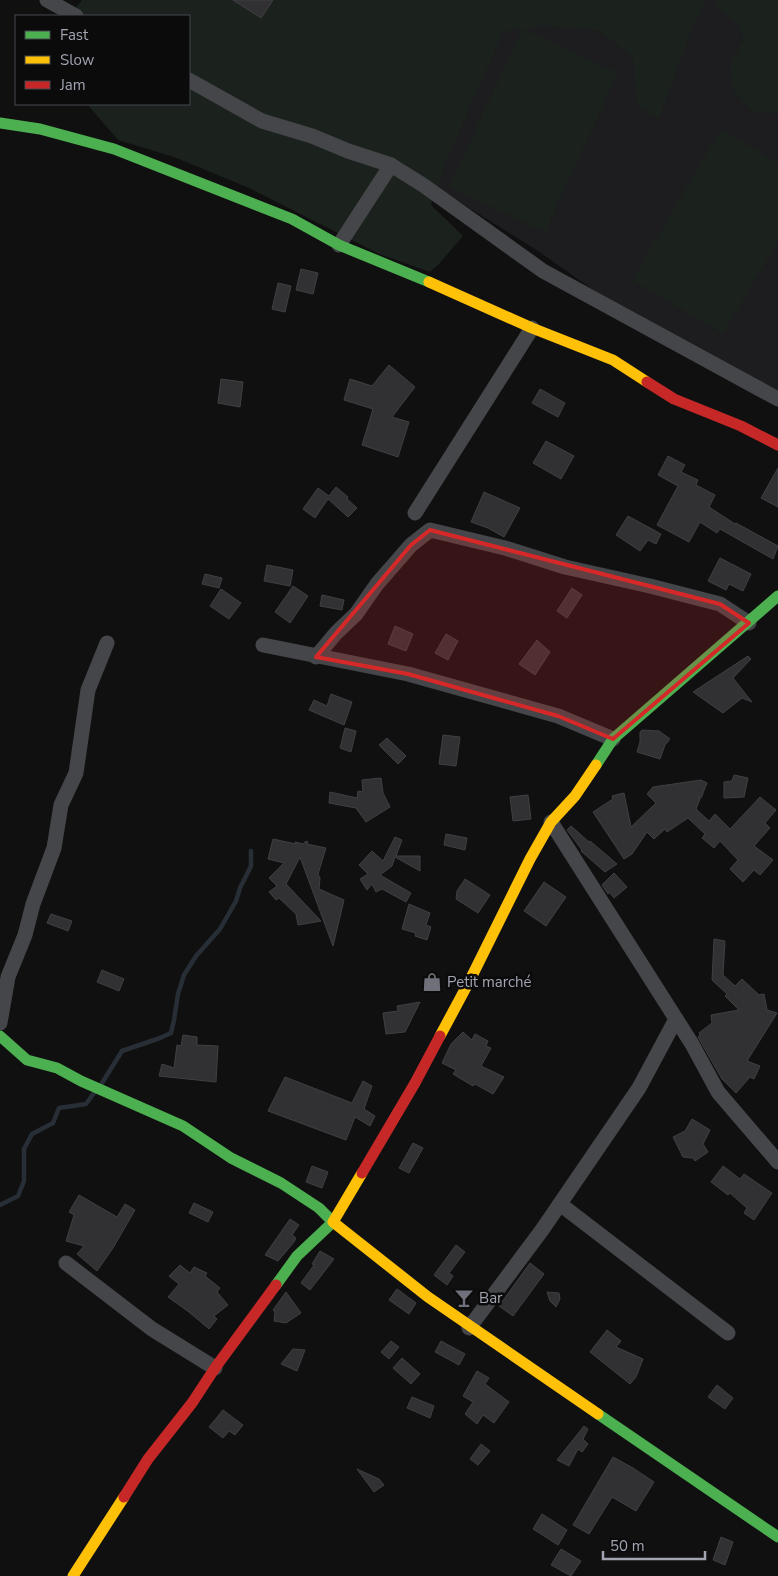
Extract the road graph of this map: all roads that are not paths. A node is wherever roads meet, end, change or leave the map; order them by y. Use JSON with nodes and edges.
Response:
{"nodes":[{"id":1,"x":47,"y":0,"type":"edge"},
{"id":2,"x":74,"y":15,"type":"edge"},
{"id":3,"x":190,"y":81,"type":"edge"},
{"id":4,"x":0,"y":123,"type":"edge"},
{"id":5,"x":391,"y":165,"type":"junction"},
{"id":6,"x":339,"y":245,"type":"junction"},
{"id":7,"x":532,"y":328,"type":"junction"},
{"id":8,"x":778,"y":399,"type":"edge"},
{"id":9,"x":778,"y":445,"type":"edge"},
{"id":10,"x":414,"y":513,"type":"dead end"},
{"id":11,"x":778,"y":596,"type":"edge"},
{"id":12,"x":749,"y":623,"type":"junction"},
{"id":13,"x":107,"y":643,"type":"dead end"},
{"id":14,"x":263,"y":645,"type":"dead end"},
{"id":15,"x":316,"y":657,"type":"junction"},
{"id":16,"x":613,"y":740,"type":"junction"},
{"id":17,"x":551,"y":822,"type":"junction"},
{"id":18,"x":676,"y":1020,"type":"junction"},
{"id":19,"x":0,"y":1023,"type":"edge"},
{"id":20,"x":0,"y":1036,"type":"edge"},
{"id":21,"x":778,"y":1162,"type":"edge"},
{"id":22,"x":560,"y":1204,"type":"junction"},
{"id":23,"x":334,"y":1222,"type":"junction"},
{"id":24,"x":66,"y":1263,"type":"dead end"},
{"id":25,"x":469,"y":1328,"type":"junction"},
{"id":26,"x":728,"y":1333,"type":"dead end"},
{"id":27,"x":215,"y":1368,"type":"junction"},
{"id":28,"x":778,"y":1537,"type":"edge"},
{"id":29,"x":73,"y":1576,"type":"edge"}],
"edges":[{"from":1,"to":2,"type":"street"},
{"from":3,"to":5,"type":"street"},
{"from":4,"to":6,"type":"street"},
{"from":5,"to":6,"type":"street"},
{"from":5,"to":8,"type":"street"},
{"from":6,"to":7,"type":"street"},
{"from":7,"to":9,"type":"street"},
{"from":7,"to":10,"type":"street"},
{"from":11,"to":12,"type":"street"},
{"from":12,"to":15,"type":"street"},
{"from":12,"to":16,"type":"street"},
{"from":13,"to":19,"type":"street"},
{"from":14,"to":15,"type":"street"},
{"from":15,"to":16,"type":"street"},
{"from":16,"to":17,"type":"street"},
{"from":17,"to":18,"type":"street"},
{"from":17,"to":23,"type":"street"},
{"from":18,"to":21,"type":"street"},
{"from":18,"to":22,"type":"street"},
{"from":20,"to":23,"type":"street"},
{"from":22,"to":25,"type":"street"},
{"from":22,"to":26,"type":"street"},
{"from":23,"to":25,"type":"street"},
{"from":23,"to":27,"type":"street"},
{"from":24,"to":27,"type":"street"},
{"from":25,"to":28,"type":"street"},
{"from":27,"to":29,"type":"street"}]}
